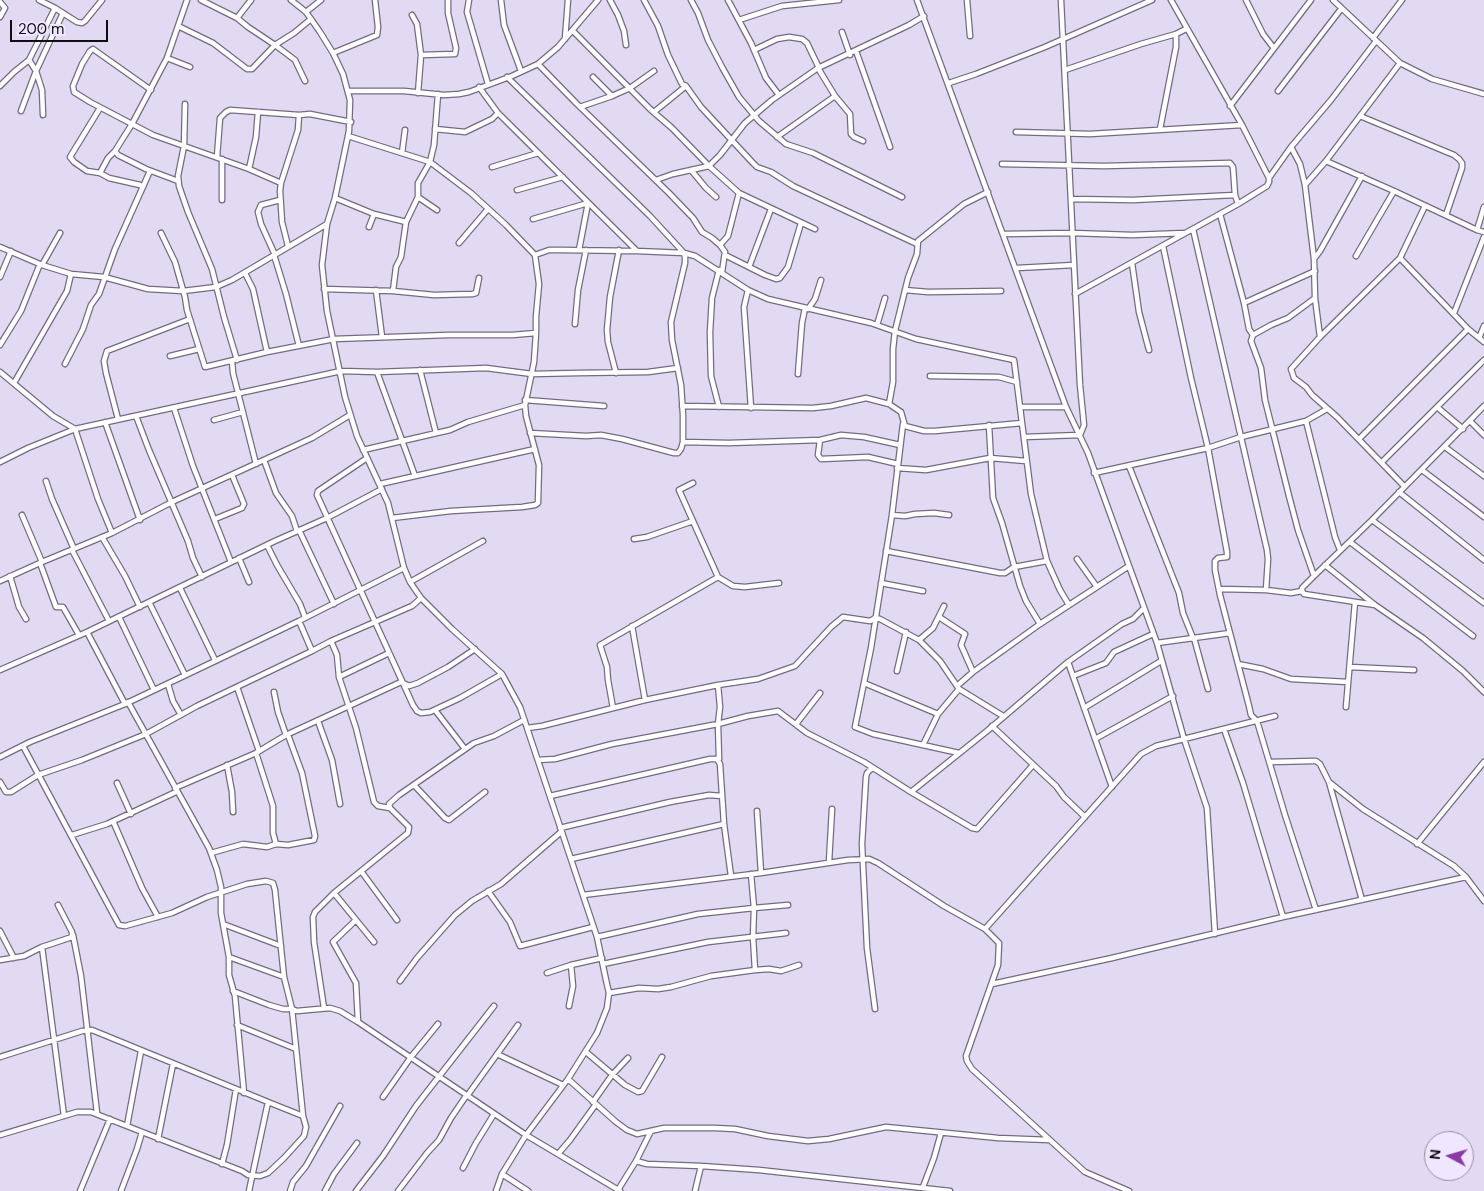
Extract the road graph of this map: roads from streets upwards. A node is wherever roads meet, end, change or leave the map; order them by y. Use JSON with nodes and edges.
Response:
{"nodes":[{"id":1,"x":39,"y":0,"type":"edge"},
{"id":2,"x":102,"y":0,"type":"edge"},
{"id":3,"x":186,"y":0,"type":"edge"},
{"id":4,"x":201,"y":0,"type":"edge"},
{"id":5,"x":251,"y":0,"type":"edge"},
{"id":6,"x":291,"y":0,"type":"edge"},
{"id":7,"x":321,"y":0,"type":"edge"},
{"id":8,"x":375,"y":0,"type":"edge"},
{"id":9,"x":448,"y":0,"type":"edge"},
{"id":10,"x":469,"y":0,"type":"edge"},
{"id":11,"x":501,"y":0,"type":"edge"},
{"id":12,"x":568,"y":0,"type":"edge"},
{"id":13,"x":598,"y":0,"type":"edge"},
{"id":14,"x":610,"y":0,"type":"edge"},
{"id":15,"x":644,"y":0,"type":"edge"},
{"id":16,"x":691,"y":0,"type":"edge"},
{"id":17,"x":728,"y":0,"type":"edge"},
{"id":18,"x":838,"y":0,"type":"edge"},
{"id":19,"x":917,"y":0,"type":"edge"},
{"id":20,"x":967,"y":0,"type":"edge"},
{"id":21,"x":1061,"y":0,"type":"edge"},
{"id":22,"x":1152,"y":0,"type":"edge"},
{"id":23,"x":1171,"y":0,"type":"edge"},
{"id":24,"x":1246,"y":0,"type":"edge"},
{"id":25,"x":1311,"y":0,"type":"edge"},
{"id":26,"x":1333,"y":0,"type":"edge"},
{"id":27,"x":1402,"y":0,"type":"edge"},
{"id":28,"x":0,"y":2,"type":"edge"},
{"id":29,"x":806,"y":2,"type":"edge"},
{"id":30,"x":55,"y":8,"type":"junction"},
{"id":31,"x":1341,"y":9,"type":"junction"},
{"id":32,"x":306,"y":12,"type":"junction"},
{"id":33,"x":63,"y":13,"type":"junction"},
{"id":34,"x":412,"y":14,"type":"dead end"},
{"id":35,"x":924,"y":16,"type":"junction"},
{"id":36,"x":0,"y":17,"type":"edge"},
{"id":37,"x":237,"y":18,"type":"junction"},
{"id":38,"x":311,"y":19,"type":"junction"},
{"id":39,"x":739,"y":20,"type":"junction"},
{"id":40,"x":178,"y":26,"type":"junction"},
{"id":41,"x":1186,"y":29,"type":"junction"},
{"id":42,"x":572,"y":30,"type":"junction"},
{"id":43,"x":842,"y":32,"type":"dead end"},
{"id":44,"x":1176,"y":34,"type":"junction"},
{"id":45,"x":970,"y":36,"type":"dead end"},
{"id":46,"x":1064,"y":38,"type":"junction"},
{"id":47,"x":565,"y":39,"type":"junction"},
{"id":48,"x":1374,"y":40,"type":"junction"},
{"id":49,"x":275,"y":45,"type":"junction"},
{"id":50,"x":626,"y":45,"type":"dead end"},
{"id":51,"x":1273,"y":47,"type":"junction"},
{"id":52,"x":754,"y":50,"type":"junction"},
{"id":53,"x":856,"y":51,"type":"junction"},
{"id":54,"x":333,"y":53,"type":"junction"},
{"id":55,"x":850,"y":54,"type":"junction"},
{"id":56,"x":421,"y":55,"type":"junction"},
{"id":57,"x":167,"y":58,"type":"junction"},
{"id":58,"x":29,"y":60,"type":"junction"},
{"id":59,"x":1400,"y":63,"type":"junction"},
{"id":60,"x":538,"y":64,"type":"junction"},
{"id":61,"x":190,"y":67,"type":"dead end"},
{"id":62,"x":819,"y":68,"type":"junction"},
{"id":63,"x":1065,"y":70,"type":"junction"},
{"id":64,"x":36,"y":71,"type":"junction"},
{"id":65,"x":521,"y":71,"type":"junction"},
{"id":66,"x":654,"y":71,"type":"dead end"},
{"id":67,"x":507,"y":77,"type":"junction"},
{"id":68,"x":593,"y":77,"type":"dead end"},
{"id":69,"x":305,"y":81,"type":"dead end"},
{"id":70,"x":949,"y":83,"type":"junction"},
{"id":71,"x":488,"y":84,"type":"junction"},
{"id":72,"x":0,"y":86,"type":"edge"},
{"id":73,"x":686,"y":86,"type":"junction"},
{"id":74,"x":479,"y":87,"type":"junction"},
{"id":75,"x":630,"y":88,"type":"junction"},
{"id":76,"x":150,"y":90,"type":"junction"},
{"id":77,"x":348,"y":91,"type":"junction"},
{"id":78,"x":1278,"y":91,"type":"dead end"},
{"id":79,"x":418,"y":93,"type":"junction"},
{"id":80,"x":438,"y":94,"type":"junction"},
{"id":81,"x":1484,"y":94,"type":"edge"},
{"id":82,"x":780,"y":95,"type":"junction"},
{"id":83,"x":612,"y":96,"type":"junction"},
{"id":84,"x":835,"y":96,"type":"junction"},
{"id":85,"x":185,"y":104,"type":"dead end"},
{"id":86,"x":1230,"y":106,"type":"junction"},
{"id":87,"x":580,"y":107,"type":"junction"},
{"id":88,"x":100,"y":108,"type":"junction"},
{"id":89,"x":21,"y":111,"type":"dead end"},
{"id":90,"x":258,"y":112,"type":"junction"},
{"id":91,"x":654,"y":112,"type":"junction"},
{"id":92,"x":498,"y":113,"type":"junction"},
{"id":93,"x":43,"y":115,"type":"dead end"},
{"id":94,"x":299,"y":115,"type":"junction"},
{"id":95,"x":753,"y":116,"type":"junction"},
{"id":96,"x":1360,"y":116,"type":"junction"},
{"id":97,"x":350,"y":122,"type":"junction"},
{"id":98,"x":132,"y":124,"type":"junction"},
{"id":99,"x":1242,"y":125,"type":"junction"},
{"id":100,"x":435,"y":129,"type":"junction"},
{"id":101,"x":1160,"y":129,"type":"junction"},
{"id":102,"x":405,"y":130,"type":"dead end"},
{"id":103,"x":1016,"y":132,"type":"dead end"},
{"id":104,"x":1068,"y":133,"type":"junction"},
{"id":105,"x":348,"y":136,"type":"junction"},
{"id":106,"x":777,"y":137,"type":"junction"},
{"id":107,"x":732,"y":140,"type":"junction"},
{"id":108,"x":863,"y":141,"type":"dead end"},
{"id":109,"x":184,"y":146,"type":"junction"},
{"id":110,"x":890,"y":147,"type":"dead end"},
{"id":111,"x":1291,"y":147,"type":"junction"},
{"id":112,"x":115,"y":151,"type":"junction"},
{"id":113,"x":402,"y":153,"type":"junction"},
{"id":114,"x":538,"y":153,"type":"junction"},
{"id":115,"x":220,"y":158,"type":"junction"},
{"id":116,"x":430,"y":162,"type":"junction"},
{"id":117,"x":1326,"y":162,"type":"junction"},
{"id":118,"x":1002,"y":164,"type":"dead end"},
{"id":119,"x":709,"y":166,"type":"junction"},
{"id":120,"x":1070,"y":166,"type":"junction"},
{"id":121,"x":492,"y":167,"type":"dead end"},
{"id":122,"x":249,"y":168,"type":"junction"},
{"id":123,"x":691,"y":170,"type":"junction"},
{"id":124,"x":150,"y":171,"type":"junction"},
{"id":125,"x":100,"y":173,"type":"junction"},
{"id":126,"x":1362,"y":176,"type":"junction"},
{"id":127,"x":563,"y":177,"type":"junction"},
{"id":128,"x":1269,"y":178,"type":"junction"},
{"id":129,"x":656,"y":180,"type":"junction"},
{"id":130,"x":178,"y":181,"type":"junction"},
{"id":131,"x":281,"y":183,"type":"junction"},
{"id":132,"x":1305,"y":184,"type":"junction"},
{"id":133,"x":143,"y":187,"type":"junction"},
{"id":134,"x":517,"y":190,"type":"dead end"},
{"id":135,"x":1394,"y":190,"type":"junction"},
{"id":136,"x":988,"y":192,"type":"junction"},
{"id":137,"x":739,"y":193,"type":"junction"},
{"id":138,"x":1235,"y":195,"type":"junction"},
{"id":139,"x":716,"y":197,"type":"dead end"},
{"id":140,"x":902,"y":197,"type":"dead end"},
{"id":141,"x":335,"y":198,"type":"junction"},
{"id":142,"x":418,"y":198,"type":"junction"},
{"id":143,"x":1071,"y":199,"type":"junction"},
{"id":144,"x":222,"y":200,"type":"dead end"},
{"id":145,"x":280,"y":200,"type":"junction"},
{"id":146,"x":588,"y":202,"type":"junction"},
{"id":147,"x":1238,"y":204,"type":"junction"},
{"id":148,"x":1425,"y":206,"type":"junction"},
{"id":149,"x":1484,"y":207,"type":"edge"},
{"id":150,"x":488,"y":209,"type":"junction"},
{"id":151,"x":771,"y":209,"type":"junction"},
{"id":152,"x":437,"y":210,"type":"dead end"},
{"id":153,"x":374,"y":214,"type":"junction"},
{"id":154,"x":1220,"y":214,"type":"junction"},
{"id":155,"x":1446,"y":215,"type":"junction"},
{"id":156,"x":533,"y":219,"type":"dead end"},
{"id":157,"x":406,"y":222,"type":"junction"},
{"id":158,"x":801,"y":223,"type":"junction"},
{"id":159,"x":327,"y":224,"type":"junction"},
{"id":160,"x":369,"y":227,"type":"dead end"},
{"id":161,"x":815,"y":229,"type":"dead end"},
{"id":162,"x":1193,"y":229,"type":"junction"},
{"id":163,"x":1477,"y":230,"type":"junction"},
{"id":164,"x":60,"y":232,"type":"dead end"},
{"id":165,"x":1484,"y":232,"type":"edge"},
{"id":166,"x":160,"y":233,"type":"dead end"},
{"id":167,"x":1072,"y":233,"type":"junction"},
{"id":168,"x":1186,"y":233,"type":"junction"},
{"id":169,"x":1004,"y":234,"type":"junction"},
{"id":170,"x":1484,"y":237,"type":"edge"},
{"id":171,"x":459,"y":243,"type":"dead end"},
{"id":172,"x":917,"y":244,"type":"junction"},
{"id":173,"x":720,"y":245,"type":"junction"},
{"id":174,"x":288,"y":246,"type":"junction"},
{"id":175,"x":1163,"y":246,"type":"junction"},
{"id":176,"x":0,"y":247,"type":"edge"},
{"id":177,"x":579,"y":250,"type":"junction"},
{"id":178,"x":586,"y":250,"type":"junction"},
{"id":179,"x":619,"y":250,"type":"junction"},
{"id":180,"x":11,"y":251,"type":"junction"},
{"id":181,"x":637,"y":251,"type":"junction"},
{"id":182,"x":684,"y":253,"type":"junction"},
{"id":183,"x":275,"y":255,"type":"junction"},
{"id":184,"x":726,"y":255,"type":"junction"},
{"id":185,"x":535,"y":256,"type":"junction"},
{"id":186,"x":1356,"y":256,"type":"dead end"},
{"id":187,"x":1400,"y":258,"type":"junction"},
{"id":188,"x":1314,"y":259,"type":"junction"},
{"id":189,"x":1132,"y":263,"type":"junction"},
{"id":190,"x":41,"y":265,"type":"junction"},
{"id":191,"x":1074,"y":265,"type":"junction"},
{"id":192,"x":749,"y":267,"type":"junction"},
{"id":193,"x":1017,"y":268,"type":"junction"},
{"id":194,"x":720,"y":271,"type":"junction"},
{"id":195,"x":1315,"y":271,"type":"junction"},
{"id":196,"x":246,"y":273,"type":"junction"},
{"id":197,"x":71,"y":274,"type":"junction"},
{"id":198,"x":104,"y":277,"type":"junction"},
{"id":199,"x":0,"y":278,"type":"edge"},
{"id":200,"x":479,"y":278,"type":"dead end"},
{"id":201,"x":821,"y":280,"type":"dead end"},
{"id":202,"x":216,"y":286,"type":"junction"},
{"id":203,"x":324,"y":289,"type":"junction"},
{"id":204,"x":376,"y":290,"type":"junction"},
{"id":205,"x":748,"y":290,"type":"junction"},
{"id":206,"x":905,"y":290,"type":"junction"},
{"id":207,"x":183,"y":291,"type":"junction"},
{"id":208,"x":393,"y":291,"type":"junction"},
{"id":209,"x":1001,"y":291,"type":"dead end"},
{"id":210,"x":1075,"y":294,"type":"junction"},
{"id":211,"x":885,"y":298,"type":"dead end"},
{"id":212,"x":1315,"y":298,"type":"junction"},
{"id":213,"x":1244,"y":303,"type":"junction"},
{"id":214,"x":806,"y":308,"type":"junction"},
{"id":215,"x":1454,"y":313,"type":"junction"},
{"id":216,"x":190,"y":319,"type":"junction"},
{"id":217,"x":576,"y":324,"type":"dead end"},
{"id":218,"x":877,"y":325,"type":"junction"},
{"id":219,"x":1484,"y":326,"type":"edge"},
{"id":220,"x":1468,"y":329,"type":"junction"},
{"id":221,"x":895,"y":331,"type":"junction"},
{"id":222,"x":536,"y":332,"type":"junction"},
{"id":223,"x":1253,"y":335,"type":"junction"},
{"id":224,"x":382,"y":337,"type":"junction"},
{"id":225,"x":1320,"y":337,"type":"junction"},
{"id":226,"x":1480,"y":338,"type":"junction"},
{"id":227,"x":334,"y":339,"type":"junction"},
{"id":228,"x":1484,"y":342,"type":"edge"},
{"id":229,"x":0,"y":345,"type":"edge"},
{"id":230,"x":299,"y":346,"type":"junction"},
{"id":231,"x":199,"y":350,"type":"junction"},
{"id":232,"x":1149,"y":350,"type":"dead end"},
{"id":233,"x":267,"y":352,"type":"junction"},
{"id":234,"x":170,"y":356,"type":"dead end"},
{"id":235,"x":235,"y":360,"type":"junction"},
{"id":236,"x":1484,"y":360,"type":"edge"},
{"id":237,"x":66,"y":364,"type":"dead end"},
{"id":238,"x":678,"y":368,"type":"junction"},
{"id":239,"x":420,"y":370,"type":"junction"},
{"id":240,"x":341,"y":371,"type":"junction"},
{"id":241,"x":0,"y":372,"type":"edge"},
{"id":242,"x":377,"y":372,"type":"junction"},
{"id":243,"x":616,"y":372,"type":"junction"},
{"id":244,"x":532,"y":374,"type":"junction"},
{"id":245,"x":798,"y":374,"type":"dead end"},
{"id":246,"x":930,"y":376,"type":"dead end"},
{"id":247,"x":1017,"y":382,"type":"junction"},
{"id":248,"x":14,"y":383,"type":"junction"},
{"id":249,"x":238,"y":394,"type":"junction"},
{"id":250,"x":525,"y":403,"type":"junction"},
{"id":251,"x":889,"y":404,"type":"junction"},
{"id":252,"x":604,"y":406,"type":"dead end"},
{"id":253,"x":682,"y":406,"type":"junction"},
{"id":254,"x":1021,"y":406,"type":"junction"},
{"id":255,"x":1484,"y":406,"type":"edge"},
{"id":256,"x":719,"y":407,"type":"junction"},
{"id":257,"x":1066,"y":407,"type":"junction"},
{"id":258,"x":1437,"y":407,"type":"junction"},
{"id":259,"x":174,"y":408,"type":"junction"},
{"id":260,"x":751,"y":408,"type":"junction"},
{"id":261,"x":1327,"y":409,"type":"junction"},
{"id":262,"x":243,"y":412,"type":"junction"},
{"id":263,"x":350,"y":415,"type":"junction"},
{"id":264,"x":136,"y":416,"type":"junction"},
{"id":265,"x":118,"y":419,"type":"junction"},
{"id":266,"x":214,"y":420,"type":"dead end"},
{"id":267,"x":1306,"y":421,"type":"junction"},
{"id":268,"x":1470,"y":421,"type":"junction"},
{"id":269,"x":105,"y":422,"type":"junction"},
{"id":270,"x":1022,"y":423,"type":"junction"},
{"id":271,"x":903,"y":424,"type":"junction"},
{"id":272,"x":989,"y":425,"type":"junction"},
{"id":273,"x":1272,"y":428,"type":"junction"},
{"id":274,"x":75,"y":429,"type":"junction"},
{"id":275,"x":1463,"y":429,"type":"junction"},
{"id":276,"x":436,"y":433,"type":"junction"},
{"id":277,"x":530,"y":433,"type":"junction"},
{"id":278,"x":1080,"y":435,"type":"junction"},
{"id":279,"x":1484,"y":435,"type":"edge"},
{"id":280,"x":1024,"y":437,"type":"junction"},
{"id":281,"x":1241,"y":437,"type":"junction"},
{"id":282,"x":1359,"y":439,"type":"junction"},
{"id":283,"x":820,"y":440,"type":"junction"},
{"id":284,"x":402,"y":442,"type":"junction"},
{"id":285,"x":682,"y":442,"type":"junction"},
{"id":286,"x":900,"y":445,"type":"junction"},
{"id":287,"x":1445,"y":447,"type":"junction"},
{"id":288,"x":1208,"y":448,"type":"junction"},
{"id":289,"x":535,"y":449,"type":"junction"},
{"id":290,"x":363,"y":450,"type":"junction"},
{"id":291,"x":367,"y":458,"type":"junction"},
{"id":292,"x":990,"y":458,"type":"junction"},
{"id":293,"x":264,"y":460,"type":"junction"},
{"id":294,"x":1026,"y":460,"type":"junction"},
{"id":295,"x":0,"y":462,"type":"edge"},
{"id":296,"x":1382,"y":462,"type":"junction"},
{"id":297,"x":256,"y":464,"type":"junction"},
{"id":298,"x":897,"y":466,"type":"junction"},
{"id":299,"x":1129,"y":466,"type":"junction"},
{"id":300,"x":1422,"y":470,"type":"junction"},
{"id":301,"x":1094,"y":473,"type":"junction"},
{"id":302,"x":232,"y":475,"type":"junction"},
{"id":303,"x":415,"y":476,"type":"junction"},
{"id":304,"x":1484,"y":476,"type":"edge"},
{"id":305,"x":46,"y":481,"type":"dead end"},
{"id":306,"x":693,"y":484,"type":"dead end"},
{"id":307,"x":381,"y":486,"type":"junction"},
{"id":308,"x":1404,"y":486,"type":"junction"},
{"id":309,"x":202,"y":489,"type":"junction"},
{"id":310,"x":679,"y":490,"type":"junction"},
{"id":311,"x":672,"y":492,"type":"dead end"},
{"id":312,"x":1399,"y":492,"type":"junction"},
{"id":313,"x":172,"y":502,"type":"junction"},
{"id":314,"x":22,"y":515,"type":"dead end"},
{"id":315,"x":892,"y":515,"type":"junction"},
{"id":316,"x":949,"y":515,"type":"dead end"},
{"id":317,"x":1484,"y":517,"type":"edge"},
{"id":318,"x":327,"y":518,"type":"junction"},
{"id":319,"x":392,"y":518,"type":"junction"},
{"id":320,"x":215,"y":519,"type":"junction"},
{"id":321,"x":140,"y":520,"type":"junction"},
{"id":322,"x":1372,"y":520,"type":"junction"},
{"id":323,"x":693,"y":521,"type":"junction"},
{"id":324,"x":298,"y":530,"type":"junction"},
{"id":325,"x":112,"y":533,"type":"junction"},
{"id":326,"x":102,"y":537,"type":"junction"},
{"id":327,"x":634,"y":539,"type":"dead end"},
{"id":328,"x":483,"y":540,"type":"dead end"},
{"id":329,"x":1350,"y":542,"type":"junction"},
{"id":330,"x":267,"y":545,"type":"junction"},
{"id":331,"x":73,"y":550,"type":"junction"},
{"id":332,"x":1340,"y":550,"type":"junction"},
{"id":333,"x":886,"y":551,"type":"junction"},
{"id":334,"x":239,"y":558,"type":"junction"},
{"id":335,"x":1077,"y":559,"type":"dead end"},
{"id":336,"x":1484,"y":560,"type":"edge"},
{"id":337,"x":1048,"y":561,"type":"junction"},
{"id":338,"x":41,"y":562,"type":"junction"},
{"id":339,"x":231,"y":562,"type":"junction"},
{"id":340,"x":1325,"y":565,"type":"junction"},
{"id":341,"x":1129,"y":566,"type":"junction"},
{"id":342,"x":1014,"y":567,"type":"junction"},
{"id":343,"x":404,"y":568,"type":"junction"},
{"id":344,"x":10,"y":576,"type":"junction"},
{"id":345,"x":1314,"y":576,"type":"junction"},
{"id":346,"x":202,"y":577,"type":"junction"},
{"id":347,"x":718,"y":577,"type":"junction"},
{"id":348,"x":0,"y":581,"type":"edge"},
{"id":349,"x":249,"y":582,"type":"dead end"},
{"id":350,"x":410,"y":582,"type":"junction"},
{"id":351,"x":779,"y":583,"type":"dead end"},
{"id":352,"x":881,"y":583,"type":"junction"},
{"id":353,"x":1097,"y":587,"type":"junction"},
{"id":354,"x":180,"y":588,"type":"junction"},
{"id":355,"x":361,"y":589,"type":"junction"},
{"id":356,"x":1220,"y":589,"type":"junction"},
{"id":357,"x":1266,"y":590,"type":"junction"},
{"id":358,"x":923,"y":591,"type":"dead end"},
{"id":359,"x":1302,"y":591,"type":"junction"},
{"id":360,"x":421,"y":598,"type":"junction"},
{"id":361,"x":149,"y":602,"type":"junction"},
{"id":362,"x":1355,"y":602,"type":"junction"},
{"id":363,"x":1484,"y":603,"type":"edge"},
{"id":364,"x":334,"y":604,"type":"junction"},
{"id":365,"x":1375,"y":604,"type":"junction"},
{"id":366,"x":1069,"y":605,"type":"junction"},
{"id":367,"x":944,"y":606,"type":"dead end"},
{"id":368,"x":140,"y":607,"type":"junction"},
{"id":369,"x":1144,"y":608,"type":"junction"},
{"id":370,"x":118,"y":617,"type":"junction"},
{"id":371,"x":305,"y":617,"type":"junction"},
{"id":372,"x":939,"y":617,"type":"junction"},
{"id":373,"x":875,"y":618,"type":"junction"},
{"id":374,"x":26,"y":619,"type":"dead end"},
{"id":375,"x":109,"y":621,"type":"junction"},
{"id":376,"x":299,"y":621,"type":"junction"},
{"id":377,"x":375,"y":621,"type":"junction"},
{"id":378,"x":1040,"y":624,"type":"junction"},
{"id":379,"x":632,"y":626,"type":"junction"},
{"id":380,"x":87,"y":632,"type":"junction"},
{"id":381,"x":906,"y":632,"type":"junction"},
{"id":382,"x":1230,"y":633,"type":"junction"},
{"id":383,"x":1153,"y":634,"type":"junction"},
{"id":384,"x":78,"y":635,"type":"junction"},
{"id":385,"x":1473,"y":636,"type":"dead end"},
{"id":386,"x":1194,"y":638,"type":"junction"},
{"id":387,"x":919,"y":640,"type":"junction"},
{"id":388,"x":331,"y":641,"type":"junction"},
{"id":389,"x":1157,"y":643,"type":"junction"},
{"id":390,"x":475,"y":650,"type":"junction"},
{"id":391,"x":312,"y":651,"type":"junction"},
{"id":392,"x":389,"y":653,"type":"junction"},
{"id":393,"x":215,"y":660,"type":"junction"},
{"id":394,"x":1161,"y":661,"type":"junction"},
{"id":395,"x":1068,"y":662,"type":"junction"},
{"id":396,"x":1238,"y":664,"type":"junction"},
{"id":397,"x":1350,"y":668,"type":"junction"},
{"id":398,"x":0,"y":670,"type":"edge"},
{"id":399,"x":1414,"y":670,"type":"dead end"},
{"id":400,"x":897,"y":671,"type":"dead end"},
{"id":401,"x":973,"y":672,"type":"junction"},
{"id":402,"x":502,"y":674,"type":"junction"},
{"id":403,"x":185,"y":675,"type":"junction"},
{"id":404,"x":1074,"y":676,"type":"junction"},
{"id":405,"x":339,"y":677,"type":"junction"},
{"id":406,"x":401,"y":682,"type":"junction"},
{"id":407,"x":1348,"y":682,"type":"junction"},
{"id":408,"x":864,"y":683,"type":"junction"},
{"id":409,"x":168,"y":684,"type":"junction"},
{"id":410,"x":718,"y":685,"type":"junction"},
{"id":411,"x":237,"y":687,"type":"junction"},
{"id":412,"x":958,"y":688,"type":"junction"},
{"id":413,"x":1208,"y":689,"type":"dead end"},
{"id":414,"x":154,"y":690,"type":"junction"},
{"id":415,"x":274,"y":692,"type":"dead end"},
{"id":416,"x":1484,"y":692,"type":"edge"},
{"id":417,"x":820,"y":694,"type":"dead end"},
{"id":418,"x":1172,"y":696,"type":"junction"},
{"id":419,"x":645,"y":700,"type":"junction"},
{"id":420,"x":126,"y":703,"type":"junction"},
{"id":421,"x":348,"y":707,"type":"junction"},
{"id":422,"x":613,"y":708,"type":"junction"},
{"id":423,"x":1084,"y":708,"type":"junction"},
{"id":424,"x":1346,"y":708,"type":"dead end"},
{"id":425,"x":435,"y":710,"type":"junction"},
{"id":426,"x":938,"y":714,"type":"junction"},
{"id":427,"x":181,"y":715,"type":"junction"},
{"id":428,"x":1003,"y":716,"type":"junction"},
{"id":429,"x":1275,"y":716,"type":"dead end"},
{"id":430,"x":524,"y":720,"type":"junction"},
{"id":431,"x":318,"y":721,"type":"junction"},
{"id":432,"x":1257,"y":721,"type":"junction"},
{"id":433,"x":718,"y":724,"type":"junction"},
{"id":434,"x":796,"y":724,"type":"junction"},
{"id":435,"x":992,"y":726,"type":"junction"},
{"id":436,"x":527,"y":728,"type":"junction"},
{"id":437,"x":1224,"y":729,"type":"junction"},
{"id":438,"x":146,"y":734,"type":"junction"},
{"id":439,"x":287,"y":735,"type":"junction"},
{"id":440,"x":1095,"y":739,"type":"junction"},
{"id":441,"x":1184,"y":739,"type":"junction"},
{"id":442,"x":923,"y":745,"type":"junction"},
{"id":443,"x":24,"y":746,"type":"junction"},
{"id":444,"x":465,"y":749,"type":"junction"},
{"id":445,"x":257,"y":752,"type":"junction"},
{"id":446,"x":959,"y":753,"type":"junction"},
{"id":447,"x":1,"y":755,"type":"edge"},
{"id":448,"x":538,"y":760,"type":"junction"},
{"id":449,"x":719,"y":760,"type":"junction"},
{"id":450,"x":1270,"y":762,"type":"junction"},
{"id":451,"x":1484,"y":762,"type":"edge"},
{"id":452,"x":227,"y":765,"type":"junction"},
{"id":453,"x":1033,"y":765,"type":"junction"},
{"id":454,"x":872,"y":768,"type":"junction"},
{"id":455,"x":38,"y":776,"type":"junction"},
{"id":456,"x":0,"y":782,"type":"edge"},
{"id":457,"x":1328,"y":782,"type":"junction"},
{"id":458,"x":117,"y":783,"type":"dead end"},
{"id":459,"x":414,"y":785,"type":"junction"},
{"id":460,"x":1112,"y":787,"type":"junction"},
{"id":461,"x":176,"y":790,"type":"junction"},
{"id":462,"x":485,"y":792,"type":"dead end"},
{"id":463,"x":911,"y":792,"type":"junction"},
{"id":464,"x":550,"y":796,"type":"junction"},
{"id":465,"x":722,"y":796,"type":"junction"},
{"id":466,"x":340,"y":804,"type":"dead end"},
{"id":467,"x":390,"y":808,"type":"junction"},
{"id":468,"x":832,"y":809,"type":"dead end"},
{"id":469,"x":757,"y":811,"type":"dead end"},
{"id":470,"x":233,"y":812,"type":"dead end"},
{"id":471,"x":131,"y":814,"type":"junction"},
{"id":472,"x":1085,"y":817,"type":"junction"},
{"id":473,"x":113,"y":821,"type":"junction"},
{"id":474,"x":724,"y":824,"type":"junction"},
{"id":475,"x":560,"y":830,"type":"junction"},
{"id":476,"x":72,"y":834,"type":"junction"},
{"id":477,"x":276,"y":844,"type":"junction"},
{"id":478,"x":1417,"y":844,"type":"junction"},
{"id":479,"x":211,"y":853,"type":"junction"},
{"id":480,"x":862,"y":858,"type":"junction"},
{"id":481,"x":571,"y":859,"type":"junction"},
{"id":482,"x":829,"y":862,"type":"junction"},
{"id":483,"x":361,"y":871,"type":"junction"},
{"id":484,"x":761,"y":873,"type":"junction"},
{"id":485,"x":750,"y":874,"type":"junction"},
{"id":486,"x":731,"y":876,"type":"junction"},
{"id":487,"x":1466,"y":877,"type":"junction"},
{"id":488,"x":488,"y":892,"type":"junction"},
{"id":489,"x":221,"y":893,"type":"junction"},
{"id":490,"x":334,"y":893,"type":"junction"},
{"id":491,"x":583,"y":895,"type":"junction"},
{"id":492,"x":1362,"y":900,"type":"junction"},
{"id":493,"x":1484,"y":901,"type":"edge"},
{"id":494,"x":58,"y":905,"type":"dead end"},
{"id":495,"x":788,"y":905,"type":"dead end"},
{"id":496,"x":754,"y":908,"type":"junction"},
{"id":497,"x":1316,"y":910,"type":"junction"},
{"id":498,"x":158,"y":917,"type":"junction"},
{"id":499,"x":1283,"y":917,"type":"junction"},
{"id":500,"x":356,"y":920,"type":"junction"},
{"id":501,"x":397,"y":920,"type":"dead end"},
{"id":502,"x":223,"y":924,"type":"junction"},
{"id":503,"x":593,"y":927,"type":"junction"},
{"id":504,"x":985,"y":929,"type":"junction"},
{"id":505,"x":0,"y":931,"type":"edge"},
{"id":506,"x":786,"y":933,"type":"dead end"},
{"id":507,"x":1215,"y":934,"type":"junction"},
{"id":508,"x":73,"y":935,"type":"junction"},
{"id":509,"x":597,"y":937,"type":"junction"},
{"id":510,"x":753,"y":937,"type":"junction"},
{"id":511,"x":374,"y":942,"type":"dead end"},
{"id":512,"x":281,"y":946,"type":"junction"},
{"id":513,"x":42,"y":947,"type":"junction"},
{"id":514,"x":229,"y":957,"type":"junction"},
{"id":515,"x":14,"y":958,"type":"junction"},
{"id":516,"x":0,"y":960,"type":"edge"},
{"id":517,"x":602,"y":961,"type":"junction"},
{"id":518,"x":571,"y":965,"type":"junction"},
{"id":519,"x":799,"y":965,"type":"dead end"},
{"id":520,"x":755,"y":970,"type":"junction"},
{"id":521,"x":547,"y":973,"type":"dead end"},
{"id":522,"x":284,"y":978,"type":"junction"},
{"id":523,"x":400,"y":981,"type":"dead end"},
{"id":524,"x":992,"y":984,"type":"junction"},
{"id":525,"x":233,"y":991,"type":"junction"},
{"id":526,"x":609,"y":993,"type":"junction"},
{"id":527,"x":494,"y":1006,"type":"dead end"},
{"id":528,"x":569,"y":1006,"type":"dead end"},
{"id":529,"x":324,"y":1008,"type":"junction"},
{"id":530,"x":292,"y":1009,"type":"junction"},
{"id":531,"x":875,"y":1010,"type":"dead end"},
{"id":532,"x":358,"y":1022,"type":"junction"},
{"id":533,"x":438,"y":1024,"type":"dead end"},
{"id":534,"x":237,"y":1025,"type":"junction"},
{"id":535,"x":518,"y":1025,"type":"dead end"},
{"id":536,"x":87,"y":1030,"type":"junction"},
{"id":537,"x":54,"y":1040,"type":"junction"},
{"id":538,"x":296,"y":1049,"type":"junction"},
{"id":539,"x":141,"y":1051,"type":"junction"},
{"id":540,"x":586,"y":1052,"type":"junction"},
{"id":541,"x":497,"y":1054,"type":"junction"},
{"id":542,"x":0,"y":1057,"type":"edge"},
{"id":543,"x":411,"y":1057,"type":"junction"},
{"id":544,"x":662,"y":1057,"type":"dead end"},
{"id":545,"x":628,"y":1058,"type":"dead end"},
{"id":546,"x":173,"y":1064,"type":"junction"},
{"id":547,"x":612,"y":1075,"type":"junction"},
{"id":548,"x":439,"y":1076,"type":"junction"},
{"id":549,"x":568,"y":1079,"type":"junction"},
{"id":550,"x":563,"y":1085,"type":"junction"},
{"id":551,"x":236,"y":1089,"type":"junction"},
{"id":552,"x":244,"y":1092,"type":"junction"},
{"id":553,"x":466,"y":1096,"type":"junction"},
{"id":554,"x":383,"y":1097,"type":"dead end"},
{"id":555,"x":268,"y":1102,"type":"junction"},
{"id":556,"x":595,"y":1103,"type":"junction"},
{"id":557,"x":340,"y":1106,"type":"dead end"},
{"id":558,"x":97,"y":1114,"type":"junction"},
{"id":559,"x":494,"y":1114,"type":"junction"},
{"id":560,"x":64,"y":1116,"type":"junction"},
{"id":561,"x":303,"y":1116,"type":"junction"},
{"id":562,"x":110,"y":1119,"type":"junction"},
{"id":563,"x":127,"y":1126,"type":"junction"},
{"id":564,"x":651,"y":1131,"type":"junction"},
{"id":565,"x":142,"y":1132,"type":"junction"},
{"id":566,"x":941,"y":1133,"type":"junction"},
{"id":567,"x":0,"y":1135,"type":"edge"},
{"id":568,"x":526,"y":1135,"type":"junction"},
{"id":569,"x":158,"y":1139,"type":"junction"},
{"id":570,"x":1049,"y":1140,"type":"junction"},
{"id":571,"x":357,"y":1143,"type":"dead end"},
{"id":572,"x":558,"y":1154,"type":"junction"},
{"id":573,"x":636,"y":1161,"type":"junction"},
{"id":574,"x":222,"y":1164,"type":"junction"},
{"id":575,"x":701,"y":1166,"type":"junction"},
{"id":576,"x":463,"y":1168,"type":"dead end"},
{"id":577,"x":502,"y":1174,"type":"junction"},
{"id":578,"x":252,"y":1175,"type":"junction"},
{"id":579,"x":923,"y":1187,"type":"junction"},
{"id":580,"x":619,"y":1190,"type":"edge"},
{"id":581,"x":942,"y":1190,"type":"edge"},
{"id":582,"x":80,"y":1191,"type":"edge"},
{"id":583,"x":121,"y":1191,"type":"edge"},
{"id":584,"x":249,"y":1191,"type":"edge"},
{"id":585,"x":290,"y":1191,"type":"edge"},
{"id":586,"x":325,"y":1191,"type":"edge"},
{"id":587,"x":356,"y":1191,"type":"edge"},
{"id":588,"x":398,"y":1191,"type":"edge"},
{"id":589,"x":496,"y":1191,"type":"edge"},
{"id":590,"x":528,"y":1191,"type":"edge"},
{"id":591,"x":695,"y":1191,"type":"edge"},
{"id":592,"x":950,"y":1191,"type":"edge"},
{"id":593,"x":1129,"y":1191,"type":"edge"}],
"edges":[{"from":1,"to":30,"type":"street"},
{"from":2,"to":33,"type":"street"},
{"from":3,"to":40,"type":"street"},
{"from":4,"to":37,"type":"street"},
{"from":5,"to":37,"type":"street"},
{"from":6,"to":32,"type":"street"},
{"from":7,"to":32,"type":"street"},
{"from":8,"to":54,"type":"street"},
{"from":9,"to":56,"type":"street"},
{"from":10,"to":71,"type":"street"},
{"from":11,"to":65,"type":"street"},
{"from":12,"to":47,"type":"street"},
{"from":13,"to":42,"type":"street"},
{"from":14,"to":50,"type":"street"},
{"from":15,"to":73,"type":"street"},
{"from":16,"to":95,"type":"street"},
{"from":17,"to":39,"type":"street"},
{"from":18,"to":29,"type":"street"},
{"from":19,"to":35,"type":"street"},
{"from":20,"to":45,"type":"street"},
{"from":21,"to":46,"type":"street"},
{"from":22,"to":46,"type":"street"},
{"from":23,"to":41,"type":"street"},
{"from":24,"to":51,"type":"street"},
{"from":25,"to":51,"type":"street"},
{"from":26,"to":31,"type":"street"},
{"from":27,"to":48,"type":"street"},
{"from":28,"to":36,"type":"street"},
{"from":29,"to":39,"type":"street"},
{"from":30,"to":33,"type":"street"},
{"from":30,"to":58,"type":"street"},
{"from":31,"to":48,"type":"street"},
{"from":31,"to":78,"type":"street"},
{"from":32,"to":38,"type":"street"},
{"from":33,"to":64,"type":"street"},
{"from":34,"to":56,"type":"street"},
{"from":35,"to":53,"type":"street"},
{"from":35,"to":70,"type":"street"},
{"from":37,"to":49,"type":"street"},
{"from":38,"to":49,"type":"street"},
{"from":38,"to":54,"type":"street"},
{"from":39,"to":52,"type":"street"},
{"from":40,"to":49,"type":"street"},
{"from":40,"to":57,"type":"street"},
{"from":41,"to":44,"type":"street"},
{"from":41,"to":86,"type":"street"},
{"from":42,"to":47,"type":"street"},
{"from":42,"to":75,"type":"street"},
{"from":43,"to":55,"type":"street"},
{"from":44,"to":63,"type":"street"},
{"from":44,"to":101,"type":"street"},
{"from":46,"to":63,"type":"street"},
{"from":46,"to":70,"type":"street"},
{"from":47,"to":60,"type":"street"},
{"from":48,"to":59,"type":"street"},
{"from":48,"to":111,"type":"street"},
{"from":49,"to":69,"type":"street"},
{"from":51,"to":86,"type":"street"},
{"from":52,"to":62,"type":"street"},
{"from":52,"to":82,"type":"street"},
{"from":53,"to":55,"type":"street"},
{"from":53,"to":110,"type":"street"},
{"from":54,"to":77,"type":"street"},
{"from":55,"to":62,"type":"street"},
{"from":56,"to":79,"type":"street"},
{"from":57,"to":61,"type":"street"},
{"from":57,"to":76,"type":"street"},
{"from":58,"to":64,"type":"street"},
{"from":58,"to":72,"type":"street"},
{"from":59,"to":81,"type":"street"},
{"from":59,"to":96,"type":"street"},
{"from":60,"to":65,"type":"street"},
{"from":60,"to":87,"type":"street"},
{"from":62,"to":82,"type":"street"},
{"from":62,"to":84,"type":"street"},
{"from":63,"to":104,"type":"street"},
{"from":64,"to":89,"type":"street"},
{"from":64,"to":93,"type":"street"},
{"from":65,"to":67,"type":"street"},
{"from":66,"to":75,"type":"street"},
{"from":67,"to":71,"type":"street"},
{"from":67,"to":182,"type":"street"},
{"from":68,"to":83,"type":"street"},
{"from":70,"to":136,"type":"street"},
{"from":71,"to":74,"type":"street"},
{"from":73,"to":91,"type":"street"},
{"from":73,"to":107,"type":"street"},
{"from":74,"to":80,"type":"street"},
{"from":74,"to":92,"type":"street"},
{"from":75,"to":83,"type":"street"},
{"from":75,"to":91,"type":"street"},
{"from":76,"to":88,"type":"street"},
{"from":76,"to":98,"type":"street"},
{"from":77,"to":79,"type":"street"},
{"from":77,"to":97,"type":"street"},
{"from":79,"to":80,"type":"street"},
{"from":80,"to":100,"type":"street"},
{"from":82,"to":95,"type":"street"},
{"from":83,"to":87,"type":"street"},
{"from":84,"to":106,"type":"street"},
{"from":84,"to":108,"type":"street"},
{"from":85,"to":109,"type":"street"},
{"from":86,"to":99,"type":"street"},
{"from":87,"to":129,"type":"street"},
{"from":88,"to":98,"type":"street"},
{"from":88,"to":125,"type":"street"},
{"from":90,"to":94,"type":"street"},
{"from":90,"to":115,"type":"street"},
{"from":90,"to":122,"type":"street"},
{"from":91,"to":119,"type":"street"},
{"from":92,"to":100,"type":"street"},
{"from":92,"to":114,"type":"street"},
{"from":94,"to":97,"type":"street"},
{"from":94,"to":131,"type":"street"},
{"from":95,"to":106,"type":"street"},
{"from":95,"to":107,"type":"street"},
{"from":96,"to":117,"type":"street"},
{"from":96,"to":155,"type":"street"},
{"from":97,"to":105,"type":"street"},
{"from":98,"to":109,"type":"street"},
{"from":98,"to":112,"type":"street"},
{"from":99,"to":101,"type":"street"},
{"from":99,"to":128,"type":"street"},
{"from":100,"to":116,"type":"street"},
{"from":101,"to":104,"type":"street"},
{"from":102,"to":113,"type":"street"},
{"from":103,"to":104,"type":"street"},
{"from":104,"to":120,"type":"street"},
{"from":105,"to":113,"type":"street"},
{"from":105,"to":141,"type":"street"},
{"from":106,"to":140,"type":"street"},
{"from":107,"to":119,"type":"street"},
{"from":107,"to":172,"type":"street"},
{"from":109,"to":115,"type":"street"},
{"from":109,"to":130,"type":"street"},
{"from":111,"to":128,"type":"street"},
{"from":111,"to":132,"type":"street"},
{"from":112,"to":124,"type":"street"},
{"from":112,"to":125,"type":"street"},
{"from":113,"to":116,"type":"street"},
{"from":114,"to":121,"type":"street"},
{"from":114,"to":127,"type":"street"},
{"from":115,"to":122,"type":"street"},
{"from":115,"to":144,"type":"street"},
{"from":116,"to":142,"type":"street"},
{"from":116,"to":150,"type":"street"},
{"from":117,"to":126,"type":"street"},
{"from":117,"to":132,"type":"street"},
{"from":118,"to":120,"type":"street"},
{"from":119,"to":123,"type":"street"},
{"from":119,"to":137,"type":"street"},
{"from":120,"to":138,"type":"street"},
{"from":120,"to":143,"type":"street"},
{"from":122,"to":131,"type":"street"},
{"from":123,"to":129,"type":"street"},
{"from":123,"to":139,"type":"street"},
{"from":124,"to":130,"type":"street"},
{"from":124,"to":133,"type":"street"},
{"from":125,"to":133,"type":"street"},
{"from":126,"to":135,"type":"street"},
{"from":126,"to":188,"type":"street"},
{"from":127,"to":134,"type":"street"},
{"from":127,"to":146,"type":"street"},
{"from":128,"to":147,"type":"street"},
{"from":129,"to":173,"type":"street"},
{"from":130,"to":202,"type":"street"},
{"from":131,"to":145,"type":"street"},
{"from":132,"to":188,"type":"street"},
{"from":133,"to":198,"type":"street"},
{"from":135,"to":148,"type":"street"},
{"from":135,"to":186,"type":"street"},
{"from":136,"to":169,"type":"street"},
{"from":136,"to":172,"type":"street"},
{"from":137,"to":151,"type":"street"},
{"from":137,"to":173,"type":"street"},
{"from":138,"to":143,"type":"street"},
{"from":138,"to":147,"type":"street"},
{"from":141,"to":153,"type":"street"},
{"from":141,"to":159,"type":"street"},
{"from":142,"to":152,"type":"street"},
{"from":142,"to":157,"type":"street"},
{"from":143,"to":167,"type":"street"},
{"from":145,"to":174,"type":"street"},
{"from":145,"to":183,"type":"street"},
{"from":146,"to":156,"type":"street"},
{"from":146,"to":177,"type":"street"},
{"from":146,"to":181,"type":"street"},
{"from":147,"to":154,"type":"street"},
{"from":148,"to":155,"type":"street"},
{"from":148,"to":187,"type":"street"},
{"from":149,"to":163,"type":"street"},
{"from":150,"to":171,"type":"street"},
{"from":150,"to":185,"type":"street"},
{"from":151,"to":158,"type":"street"},
{"from":151,"to":192,"type":"street"},
{"from":153,"to":157,"type":"street"},
{"from":153,"to":160,"type":"street"},
{"from":154,"to":162,"type":"street"},
{"from":154,"to":213,"type":"street"},
{"from":155,"to":163,"type":"street"},
{"from":157,"to":208,"type":"street"},
{"from":158,"to":161,"type":"street"},
{"from":158,"to":192,"type":"street"},
{"from":159,"to":174,"type":"street"},
{"from":159,"to":203,"type":"street"},
{"from":162,"to":168,"type":"street"},
{"from":162,"to":281,"type":"street"},
{"from":163,"to":165,"type":"street"},
{"from":164,"to":190,"type":"street"},
{"from":166,"to":207,"type":"street"},
{"from":167,"to":168,"type":"street"},
{"from":167,"to":169,"type":"street"},
{"from":167,"to":191,"type":"street"},
{"from":168,"to":175,"type":"street"},
{"from":169,"to":193,"type":"street"},
{"from":170,"to":215,"type":"street"},
{"from":172,"to":206,"type":"street"},
{"from":173,"to":184,"type":"street"},
{"from":174,"to":183,"type":"street"},
{"from":175,"to":189,"type":"street"},
{"from":175,"to":288,"type":"street"},
{"from":176,"to":180,"type":"street"},
{"from":177,"to":178,"type":"street"},
{"from":177,"to":185,"type":"street"},
{"from":178,"to":179,"type":"street"},
{"from":178,"to":217,"type":"street"},
{"from":179,"to":181,"type":"street"},
{"from":179,"to":243,"type":"street"},
{"from":180,"to":190,"type":"street"},
{"from":180,"to":199,"type":"street"},
{"from":181,"to":182,"type":"street"},
{"from":182,"to":194,"type":"street"},
{"from":182,"to":238,"type":"street"},
{"from":183,"to":196,"type":"street"},
{"from":183,"to":230,"type":"street"},
{"from":184,"to":192,"type":"street"},
{"from":184,"to":194,"type":"street"},
{"from":185,"to":222,"type":"street"},
{"from":187,"to":215,"type":"street"},
{"from":187,"to":225,"type":"street"},
{"from":188,"to":195,"type":"street"},
{"from":189,"to":210,"type":"street"},
{"from":189,"to":232,"type":"street"},
{"from":190,"to":197,"type":"street"},
{"from":190,"to":229,"type":"street"},
{"from":191,"to":193,"type":"street"},
{"from":191,"to":210,"type":"street"},
{"from":193,"to":257,"type":"street"},
{"from":194,"to":205,"type":"street"},
{"from":194,"to":256,"type":"street"},
{"from":195,"to":212,"type":"street"},
{"from":195,"to":213,"type":"street"},
{"from":196,"to":202,"type":"street"},
{"from":196,"to":233,"type":"street"},
{"from":197,"to":198,"type":"street"},
{"from":197,"to":248,"type":"street"},
{"from":198,"to":207,"type":"street"},
{"from":198,"to":237,"type":"street"},
{"from":200,"to":208,"type":"street"},
{"from":201,"to":214,"type":"street"},
{"from":202,"to":207,"type":"street"},
{"from":202,"to":235,"type":"street"},
{"from":203,"to":204,"type":"street"},
{"from":203,"to":227,"type":"street"},
{"from":204,"to":208,"type":"street"},
{"from":204,"to":224,"type":"street"},
{"from":205,"to":214,"type":"street"},
{"from":205,"to":260,"type":"street"},
{"from":206,"to":209,"type":"street"},
{"from":206,"to":221,"type":"street"},
{"from":207,"to":216,"type":"street"},
{"from":210,"to":278,"type":"street"},
{"from":211,"to":218,"type":"street"},
{"from":212,"to":223,"type":"street"},
{"from":212,"to":225,"type":"street"},
{"from":213,"to":223,"type":"street"},
{"from":214,"to":218,"type":"street"},
{"from":214,"to":245,"type":"street"},
{"from":215,"to":220,"type":"street"},
{"from":216,"to":231,"type":"street"},
{"from":216,"to":265,"type":"street"},
{"from":218,"to":221,"type":"street"},
{"from":219,"to":226,"type":"street"},
{"from":220,"to":226,"type":"street"},
{"from":220,"to":282,"type":"street"},
{"from":221,"to":247,"type":"street"},
{"from":221,"to":251,"type":"street"},
{"from":222,"to":224,"type":"street"},
{"from":222,"to":244,"type":"street"},
{"from":223,"to":273,"type":"street"},
{"from":224,"to":227,"type":"street"},
{"from":225,"to":261,"type":"street"},
{"from":226,"to":228,"type":"street"},
{"from":227,"to":230,"type":"street"},
{"from":227,"to":240,"type":"street"},
{"from":230,"to":233,"type":"street"},
{"from":231,"to":234,"type":"street"},
{"from":231,"to":235,"type":"street"},
{"from":233,"to":235,"type":"street"},
{"from":235,"to":249,"type":"street"},
{"from":236,"to":258,"type":"street"},
{"from":238,"to":243,"type":"street"},
{"from":238,"to":253,"type":"street"},
{"from":239,"to":242,"type":"street"},
{"from":239,"to":244,"type":"street"},
{"from":239,"to":276,"type":"street"},
{"from":240,"to":242,"type":"street"},
{"from":240,"to":249,"type":"street"},
{"from":240,"to":263,"type":"street"},
{"from":241,"to":248,"type":"street"},
{"from":242,"to":284,"type":"street"},
{"from":243,"to":244,"type":"street"},
{"from":244,"to":250,"type":"street"},
{"from":246,"to":247,"type":"street"},
{"from":247,"to":254,"type":"street"},
{"from":248,"to":274,"type":"street"},
{"from":249,"to":259,"type":"street"},
{"from":249,"to":262,"type":"street"},
{"from":250,"to":252,"type":"street"},
{"from":250,"to":276,"type":"street"},
{"from":250,"to":277,"type":"street"},
{"from":251,"to":260,"type":"street"},
{"from":251,"to":271,"type":"street"},
{"from":253,"to":256,"type":"street"},
{"from":253,"to":285,"type":"street"},
{"from":254,"to":257,"type":"street"},
{"from":254,"to":270,"type":"street"},
{"from":255,"to":268,"type":"street"},
{"from":256,"to":260,"type":"street"},
{"from":257,"to":278,"type":"street"},
{"from":258,"to":275,"type":"street"},
{"from":258,"to":296,"type":"street"},
{"from":259,"to":264,"type":"street"},
{"from":259,"to":309,"type":"street"},
{"from":261,"to":267,"type":"street"},
{"from":261,"to":282,"type":"street"},
{"from":262,"to":266,"type":"street"},
{"from":262,"to":297,"type":"street"},
{"from":263,"to":290,"type":"street"},
{"from":263,"to":293,"type":"street"},
{"from":264,"to":265,"type":"street"},
{"from":264,"to":313,"type":"street"},
{"from":265,"to":269,"type":"street"},
{"from":267,"to":273,"type":"street"},
{"from":267,"to":332,"type":"street"},
{"from":268,"to":275,"type":"street"},
{"from":268,"to":279,"type":"street"},
{"from":269,"to":274,"type":"street"},
{"from":269,"to":321,"type":"street"},
{"from":270,"to":272,"type":"street"},
{"from":270,"to":280,"type":"street"},
{"from":271,"to":272,"type":"street"},
{"from":271,"to":286,"type":"street"},
{"from":272,"to":292,"type":"street"},
{"from":273,"to":281,"type":"street"},
{"from":273,"to":345,"type":"street"},
{"from":274,"to":295,"type":"street"},
{"from":274,"to":325,"type":"street"},
{"from":275,"to":287,"type":"street"},
{"from":276,"to":284,"type":"street"},
{"from":277,"to":285,"type":"street"},
{"from":277,"to":289,"type":"street"},
{"from":278,"to":280,"type":"street"},
{"from":278,"to":301,"type":"street"},
{"from":280,"to":294,"type":"street"},
{"from":281,"to":288,"type":"street"},
{"from":281,"to":357,"type":"street"},
{"from":282,"to":296,"type":"street"},
{"from":283,"to":285,"type":"street"},
{"from":283,"to":286,"type":"street"},
{"from":283,"to":298,"type":"street"},
{"from":284,"to":290,"type":"street"},
{"from":284,"to":303,"type":"street"},
{"from":286,"to":298,"type":"street"},
{"from":287,"to":300,"type":"street"},
{"from":287,"to":304,"type":"street"},
{"from":288,"to":299,"type":"street"},
{"from":288,"to":356,"type":"street"},
{"from":289,"to":303,"type":"street"},
{"from":289,"to":319,"type":"street"},
{"from":290,"to":291,"type":"street"},
{"from":291,"to":307,"type":"street"},
{"from":291,"to":318,"type":"street"},
{"from":292,"to":294,"type":"street"},
{"from":292,"to":298,"type":"street"},
{"from":292,"to":342,"type":"street"},
{"from":293,"to":297,"type":"street"},
{"from":293,"to":324,"type":"street"},
{"from":294,"to":337,"type":"street"},
{"from":296,"to":308,"type":"street"},
{"from":297,"to":302,"type":"street"},
{"from":298,"to":315,"type":"street"},
{"from":299,"to":301,"type":"street"},
{"from":299,"to":386,"type":"street"},
{"from":300,"to":308,"type":"street"},
{"from":300,"to":317,"type":"street"},
{"from":301,"to":341,"type":"street"},
{"from":302,"to":309,"type":"street"},
{"from":302,"to":320,"type":"street"},
{"from":303,"to":307,"type":"street"},
{"from":305,"to":331,"type":"street"},
{"from":306,"to":310,"type":"street"},
{"from":307,"to":318,"type":"street"},
{"from":307,"to":319,"type":"street"},
{"from":308,"to":312,"type":"street"},
{"from":309,"to":313,"type":"street"},
{"from":309,"to":320,"type":"street"},
{"from":310,"to":311,"type":"street"},
{"from":310,"to":323,"type":"street"},
{"from":312,"to":322,"type":"street"},
{"from":312,"to":336,"type":"street"},
{"from":313,"to":321,"type":"street"},
{"from":313,"to":346,"type":"street"},
{"from":314,"to":338,"type":"street"},
{"from":315,"to":316,"type":"street"},
{"from":315,"to":333,"type":"street"},
{"from":318,"to":324,"type":"street"},
{"from":318,"to":355,"type":"street"},
{"from":319,"to":343,"type":"street"},
{"from":320,"to":339,"type":"street"},
{"from":321,"to":325,"type":"street"},
{"from":322,"to":329,"type":"street"},
{"from":322,"to":363,"type":"street"},
{"from":323,"to":327,"type":"street"},
{"from":323,"to":347,"type":"street"},
{"from":324,"to":330,"type":"street"},
{"from":324,"to":364,"type":"street"},
{"from":325,"to":326,"type":"street"},
{"from":326,"to":331,"type":"street"},
{"from":326,"to":368,"type":"street"},
{"from":328,"to":350,"type":"street"},
{"from":329,"to":332,"type":"street"},
{"from":329,"to":385,"type":"street"},
{"from":330,"to":334,"type":"street"},
{"from":330,"to":371,"type":"street"},
{"from":331,"to":338,"type":"street"},
{"from":331,"to":375,"type":"street"},
{"from":332,"to":340,"type":"street"},
{"from":333,"to":342,"type":"street"},
{"from":333,"to":352,"type":"street"},
{"from":334,"to":339,"type":"street"},
{"from":334,"to":349,"type":"street"},
{"from":335,"to":353,"type":"street"},
{"from":337,"to":342,"type":"street"},
{"from":337,"to":366,"type":"street"},
{"from":338,"to":344,"type":"street"},
{"from":338,"to":384,"type":"street"},
{"from":339,"to":346,"type":"street"},
{"from":340,"to":345,"type":"street"},
{"from":340,"to":365,"type":"street"},
{"from":341,"to":353,"type":"street"},
{"from":341,"to":369,"type":"street"},
{"from":342,"to":378,"type":"street"},
{"from":343,"to":350,"type":"street"},
{"from":343,"to":355,"type":"street"},
{"from":344,"to":348,"type":"street"},
{"from":344,"to":374,"type":"street"},
{"from":345,"to":359,"type":"street"},
{"from":346,"to":354,"type":"street"},
{"from":347,"to":351,"type":"street"},
{"from":347,"to":379,"type":"street"},
{"from":350,"to":360,"type":"street"},
{"from":352,"to":358,"type":"street"},
{"from":352,"to":373,"type":"street"},
{"from":353,"to":366,"type":"street"},
{"from":354,"to":361,"type":"street"},
{"from":354,"to":393,"type":"street"},
{"from":355,"to":364,"type":"street"},
{"from":355,"to":377,"type":"street"},
{"from":356,"to":357,"type":"street"},
{"from":356,"to":382,"type":"street"},
{"from":357,"to":359,"type":"street"},
{"from":359,"to":362,"type":"street"},
{"from":360,"to":377,"type":"street"},
{"from":360,"to":390,"type":"street"},
{"from":361,"to":368,"type":"street"},
{"from":361,"to":403,"type":"street"},
{"from":362,"to":365,"type":"street"},
{"from":362,"to":397,"type":"street"},
{"from":364,"to":371,"type":"street"},
{"from":365,"to":416,"type":"street"},
{"from":366,"to":378,"type":"street"},
{"from":367,"to":372,"type":"street"},
{"from":368,"to":370,"type":"street"},
{"from":369,"to":383,"type":"street"},
{"from":369,"to":395,"type":"street"},
{"from":370,"to":375,"type":"street"},
{"from":370,"to":414,"type":"street"},
{"from":371,"to":376,"type":"street"},
{"from":372,"to":387,"type":"street"},
{"from":372,"to":401,"type":"street"},
{"from":373,"to":381,"type":"street"},
{"from":373,"to":408,"type":"street"},
{"from":373,"to":410,"type":"street"},
{"from":375,"to":380,"type":"street"},
{"from":376,"to":391,"type":"street"},
{"from":376,"to":393,"type":"street"},
{"from":377,"to":388,"type":"street"},
{"from":377,"to":392,"type":"street"},
{"from":378,"to":401,"type":"street"},
{"from":379,"to":419,"type":"street"},
{"from":379,"to":422,"type":"street"},
{"from":380,"to":384,"type":"street"},
{"from":380,"to":420,"type":"street"},
{"from":381,"to":387,"type":"street"},
{"from":381,"to":400,"type":"street"},
{"from":382,"to":386,"type":"street"},
{"from":382,"to":396,"type":"street"},
{"from":383,"to":389,"type":"street"},
{"from":383,"to":404,"type":"street"},
{"from":384,"to":398,"type":"street"},
{"from":386,"to":389,"type":"street"},
{"from":386,"to":413,"type":"street"},
{"from":387,"to":412,"type":"street"},
{"from":388,"to":391,"type":"street"},
{"from":388,"to":405,"type":"street"},
{"from":389,"to":394,"type":"street"},
{"from":390,"to":402,"type":"street"},
{"from":390,"to":406,"type":"street"},
{"from":391,"to":411,"type":"street"},
{"from":392,"to":405,"type":"street"},
{"from":392,"to":406,"type":"street"},
{"from":393,"to":403,"type":"street"},
{"from":394,"to":418,"type":"street"},
{"from":394,"to":423,"type":"street"},
{"from":395,"to":404,"type":"street"},
{"from":395,"to":428,"type":"street"},
{"from":396,"to":407,"type":"street"},
{"from":396,"to":432,"type":"street"},
{"from":397,"to":399,"type":"street"},
{"from":397,"to":407,"type":"street"},
{"from":401,"to":412,"type":"street"},
{"from":402,"to":425,"type":"street"},
{"from":402,"to":430,"type":"street"},
{"from":403,"to":409,"type":"street"},
{"from":404,"to":423,"type":"street"},
{"from":405,"to":421,"type":"street"},
{"from":406,"to":421,"type":"street"},
{"from":406,"to":425,"type":"street"},
{"from":407,"to":424,"type":"street"},
{"from":408,"to":426,"type":"street"},
{"from":408,"to":442,"type":"street"},
{"from":409,"to":414,"type":"street"},
{"from":409,"to":427,"type":"street"},
{"from":410,"to":419,"type":"street"},
{"from":410,"to":433,"type":"street"},
{"from":411,"to":427,"type":"street"},
{"from":411,"to":445,"type":"street"},
{"from":412,"to":426,"type":"street"},
{"from":412,"to":428,"type":"street"},
{"from":414,"to":420,"type":"street"},
{"from":415,"to":439,"type":"street"},
{"from":417,"to":434,"type":"street"},
{"from":418,"to":440,"type":"street"},
{"from":418,"to":441,"type":"street"},
{"from":419,"to":422,"type":"street"},
{"from":420,"to":438,"type":"street"},
{"from":420,"to":443,"type":"street"},
{"from":421,"to":431,"type":"street"},
{"from":421,"to":467,"type":"street"},
{"from":422,"to":436,"type":"street"},
{"from":423,"to":440,"type":"street"},
{"from":425,"to":444,"type":"street"},
{"from":426,"to":442,"type":"street"},
{"from":427,"to":438,"type":"street"},
{"from":428,"to":435,"type":"street"},
{"from":429,"to":432,"type":"street"},
{"from":430,"to":436,"type":"street"},
{"from":430,"to":444,"type":"street"},
{"from":431,"to":439,"type":"street"},
{"from":431,"to":466,"type":"street"},
{"from":432,"to":437,"type":"street"},
{"from":432,"to":450,"type":"street"},
{"from":433,"to":434,"type":"street"},
{"from":433,"to":448,"type":"street"},
{"from":433,"to":449,"type":"street"},
{"from":434,"to":454,"type":"street"},
{"from":435,"to":446,"type":"street"},
{"from":435,"to":453,"type":"street"},
{"from":436,"to":448,"type":"street"},
{"from":437,"to":441,"type":"street"},
{"from":437,"to":499,"type":"street"},
{"from":438,"to":455,"type":"street"},
{"from":438,"to":461,"type":"street"},
{"from":439,"to":445,"type":"street"},
{"from":439,"to":477,"type":"street"},
{"from":440,"to":460,"type":"street"},
{"from":441,"to":460,"type":"street"},
{"from":441,"to":507,"type":"street"},
{"from":442,"to":446,"type":"street"},
{"from":443,"to":447,"type":"street"},
{"from":443,"to":455,"type":"street"},
{"from":444,"to":459,"type":"street"},
{"from":445,"to":452,"type":"street"},
{"from":445,"to":477,"type":"street"},
{"from":446,"to":463,"type":"street"},
{"from":448,"to":464,"type":"street"},
{"from":449,"to":464,"type":"street"},
{"from":449,"to":465,"type":"street"},
{"from":450,"to":457,"type":"street"},
{"from":450,"to":497,"type":"street"},
{"from":451,"to":478,"type":"street"},
{"from":452,"to":461,"type":"street"},
{"from":452,"to":470,"type":"street"},
{"from":453,"to":463,"type":"street"},
{"from":453,"to":472,"type":"street"},
{"from":454,"to":463,"type":"street"},
{"from":454,"to":480,"type":"street"},
{"from":455,"to":456,"type":"street"},
{"from":455,"to":476,"type":"street"},
{"from":457,"to":478,"type":"street"},
{"from":457,"to":492,"type":"street"},
{"from":458,"to":471,"type":"street"},
{"from":459,"to":462,"type":"street"},
{"from":459,"to":467,"type":"street"},
{"from":460,"to":472,"type":"street"},
{"from":461,"to":471,"type":"street"},
{"from":461,"to":479,"type":"street"},
{"from":464,"to":475,"type":"street"},
{"from":465,"to":474,"type":"street"},
{"from":465,"to":475,"type":"street"},
{"from":467,"to":483,"type":"street"},
{"from":468,"to":482,"type":"street"},
{"from":469,"to":484,"type":"street"},
{"from":471,"to":473,"type":"street"},
{"from":472,"to":504,"type":"street"},
{"from":473,"to":476,"type":"street"},
{"from":473,"to":498,"type":"street"},
{"from":474,"to":481,"type":"street"},
{"from":474,"to":486,"type":"street"},
{"from":475,"to":481,"type":"street"},
{"from":475,"to":488,"type":"street"},
{"from":476,"to":498,"type":"street"},
{"from":477,"to":479,"type":"street"},
{"from":478,"to":487,"type":"street"},
{"from":479,"to":489,"type":"street"},
{"from":480,"to":482,"type":"street"},
{"from":480,"to":504,"type":"street"},
{"from":480,"to":531,"type":"street"},
{"from":481,"to":491,"type":"street"},
{"from":482,"to":484,"type":"street"},
{"from":483,"to":490,"type":"street"},
{"from":483,"to":501,"type":"street"},
{"from":484,"to":485,"type":"street"},
{"from":485,"to":486,"type":"street"},
{"from":485,"to":496,"type":"street"},
{"from":486,"to":491,"type":"street"},
{"from":487,"to":492,"type":"street"},
{"from":487,"to":493,"type":"street"},
{"from":488,"to":503,"type":"street"},
{"from":488,"to":523,"type":"street"},
{"from":489,"to":498,"type":"street"},
{"from":489,"to":502,"type":"street"},
{"from":489,"to":512,"type":"street"},
{"from":490,"to":500,"type":"street"},
{"from":490,"to":529,"type":"street"},
{"from":491,"to":503,"type":"street"},
{"from":492,"to":497,"type":"street"},
{"from":494,"to":508,"type":"street"},
{"from":495,"to":496,"type":"street"},
{"from":496,"to":509,"type":"street"},
{"from":496,"to":510,"type":"street"},
{"from":497,"to":499,"type":"street"},
{"from":499,"to":507,"type":"street"},
{"from":500,"to":511,"type":"street"},
{"from":500,"to":532,"type":"street"},
{"from":502,"to":512,"type":"street"},
{"from":502,"to":514,"type":"street"},
{"from":503,"to":509,"type":"street"},
{"from":504,"to":524,"type":"street"},
{"from":505,"to":515,"type":"street"},
{"from":506,"to":510,"type":"street"},
{"from":507,"to":524,"type":"street"},
{"from":508,"to":513,"type":"street"},
{"from":508,"to":536,"type":"street"},
{"from":509,"to":517,"type":"street"},
{"from":510,"to":517,"type":"street"},
{"from":510,"to":520,"type":"street"},
{"from":512,"to":522,"type":"street"},
{"from":513,"to":515,"type":"street"},
{"from":513,"to":537,"type":"street"},
{"from":514,"to":522,"type":"street"},
{"from":514,"to":525,"type":"street"},
{"from":515,"to":516,"type":"street"},
{"from":517,"to":518,"type":"street"},
{"from":517,"to":526,"type":"street"},
{"from":518,"to":521,"type":"street"},
{"from":518,"to":528,"type":"street"},
{"from":519,"to":520,"type":"street"},
{"from":520,"to":526,"type":"street"},
{"from":522,"to":530,"type":"street"},
{"from":524,"to":570,"type":"street"},
{"from":525,"to":530,"type":"street"},
{"from":525,"to":534,"type":"street"},
{"from":526,"to":540,"type":"street"},
{"from":527,"to":548,"type":"street"},
{"from":529,"to":530,"type":"street"},
{"from":529,"to":532,"type":"street"},
{"from":530,"to":538,"type":"street"},
{"from":532,"to":543,"type":"street"},
{"from":533,"to":543,"type":"street"},
{"from":534,"to":538,"type":"street"},
{"from":534,"to":552,"type":"street"},
{"from":535,"to":541,"type":"street"},
{"from":536,"to":537,"type":"street"},
{"from":536,"to":539,"type":"street"},
{"from":536,"to":558,"type":"street"},
{"from":537,"to":542,"type":"street"},
{"from":537,"to":560,"type":"street"},
{"from":538,"to":561,"type":"street"},
{"from":539,"to":546,"type":"street"},
{"from":539,"to":563,"type":"street"},
{"from":540,"to":547,"type":"street"},
{"from":540,"to":549,"type":"street"},
{"from":541,"to":550,"type":"street"},
{"from":541,"to":553,"type":"street"},
{"from":543,"to":548,"type":"street"},
{"from":543,"to":554,"type":"street"},
{"from":544,"to":547,"type":"street"},
{"from":545,"to":547,"type":"street"},
{"from":546,"to":551,"type":"street"},
{"from":546,"to":569,"type":"street"},
{"from":547,"to":556,"type":"street"},
{"from":548,"to":553,"type":"street"},
{"from":548,"to":587,"type":"street"},
{"from":549,"to":550,"type":"street"},
{"from":549,"to":556,"type":"street"},
{"from":550,"to":568,"type":"street"},
{"from":551,"to":552,"type":"street"},
{"from":551,"to":574,"type":"street"},
{"from":552,"to":555,"type":"street"},
{"from":553,"to":559,"type":"street"},
{"from":553,"to":588,"type":"street"},
{"from":555,"to":561,"type":"street"},
{"from":555,"to":578,"type":"street"},
{"from":556,"to":564,"type":"street"},
{"from":556,"to":572,"type":"street"},
{"from":557,"to":585,"type":"street"},
{"from":558,"to":560,"type":"street"},
{"from":558,"to":562,"type":"street"},
{"from":559,"to":568,"type":"street"},
{"from":559,"to":576,"type":"street"},
{"from":560,"to":567,"type":"street"},
{"from":561,"to":578,"type":"street"},
{"from":562,"to":563,"type":"street"},
{"from":562,"to":582,"type":"street"},
{"from":563,"to":565,"type":"street"},
{"from":564,"to":566,"type":"street"},
{"from":564,"to":573,"type":"street"},
{"from":565,"to":569,"type":"street"},
{"from":565,"to":583,"type":"street"},
{"from":566,"to":570,"type":"street"},
{"from":566,"to":579,"type":"street"},
{"from":568,"to":572,"type":"street"},
{"from":568,"to":577,"type":"street"},
{"from":569,"to":574,"type":"street"},
{"from":570,"to":593,"type":"street"},
{"from":571,"to":586,"type":"street"},
{"from":572,"to":580,"type":"street"},
{"from":573,"to":575,"type":"street"},
{"from":573,"to":580,"type":"street"},
{"from":574,"to":578,"type":"street"},
{"from":575,"to":579,"type":"street"},
{"from":575,"to":591,"type":"street"},
{"from":577,"to":589,"type":"street"},
{"from":577,"to":590,"type":"street"},
{"from":578,"to":584,"type":"street"},
{"from":579,"to":581,"type":"street"},
{"from":581,"to":592,"type":"street"}]}
